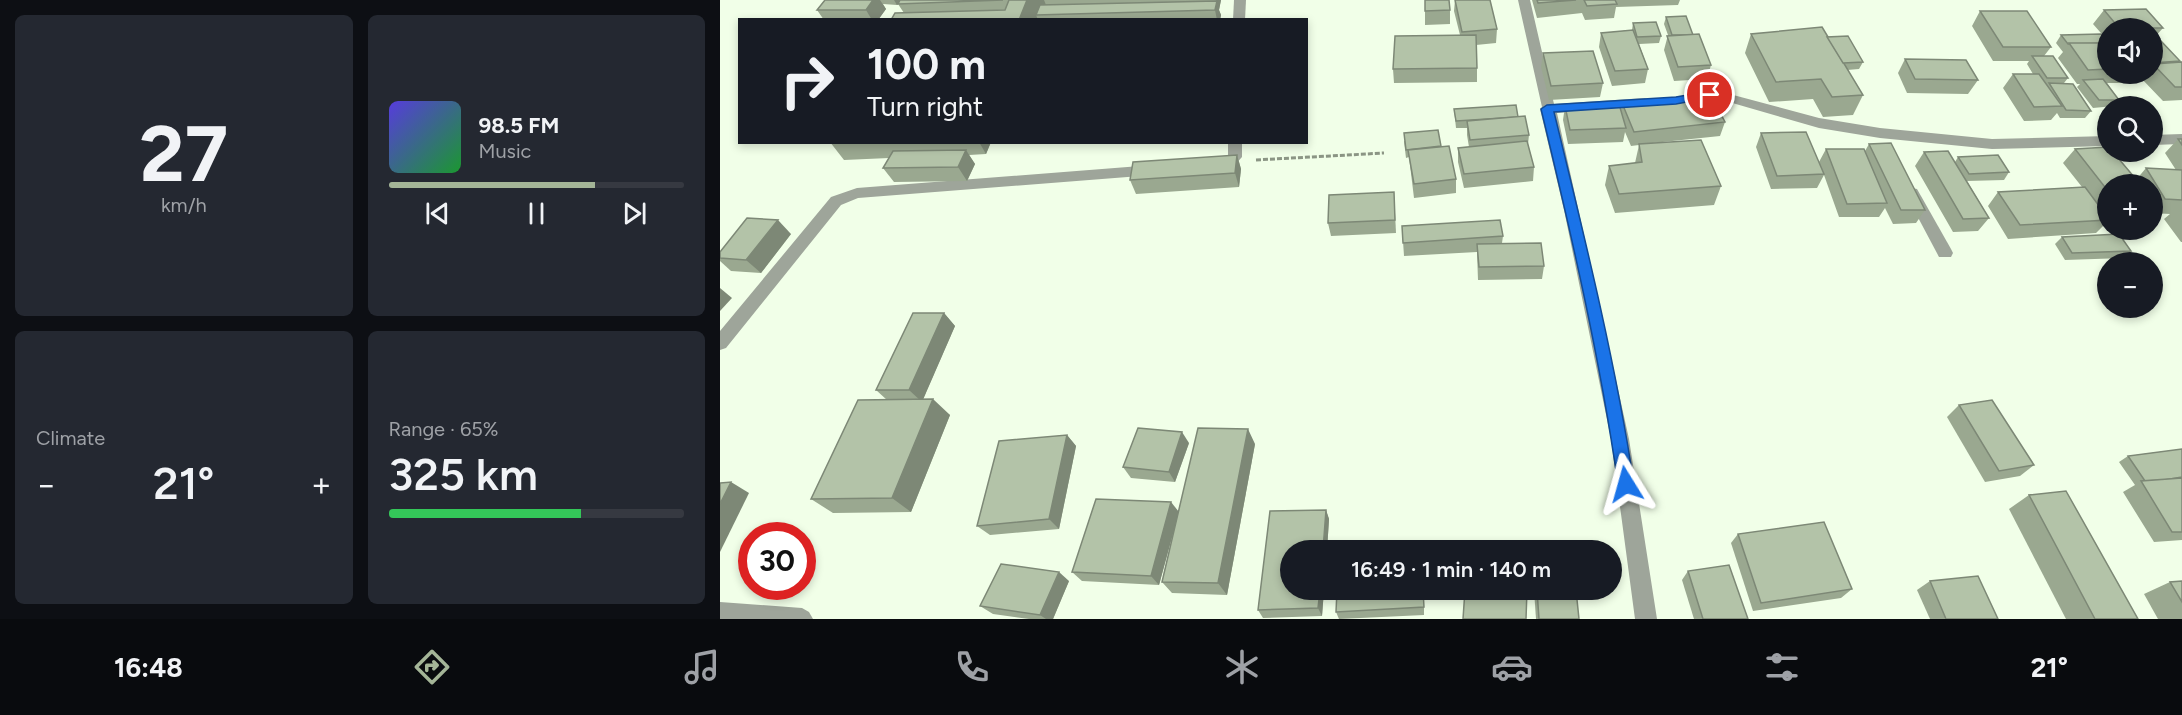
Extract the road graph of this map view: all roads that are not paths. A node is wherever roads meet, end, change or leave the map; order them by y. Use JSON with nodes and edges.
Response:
{"nodes":[{"id":1,"x":1240,"y":0,"type":"edge"},
{"id":2,"x":1524,"y":0,"type":"edge"},
{"id":3,"x":1239,"y":18,"type":"edge"},
{"id":4,"x":1676,"y":100,"type":"edge"},
{"id":5,"x":1657,"y":101,"type":"edge"},
{"id":6,"x":1547,"y":109,"type":"junction"},
{"id":7,"x":1880,"y":133,"type":"junction"},
{"id":8,"x":2182,"y":139,"type":"edge"},
{"id":9,"x":2163,"y":140,"type":"edge"},
{"id":10,"x":2097,"y":141,"type":"edge"},
{"id":11,"x":1235,"y":144,"type":"edge"},
{"id":12,"x":1890,"y":153,"type":"edge"},
{"id":13,"x":1202,"y":167,"type":"edge"},
{"id":14,"x":1166,"y":170,"type":"edge"},
{"id":15,"x":1907,"y":183,"type":"edge"},
{"id":16,"x":1945,"y":253,"type":"dead end"},
{"id":17,"x":720,"y":343,"type":"edge"},
{"id":18,"x":720,"y":612,"type":"edge"},
{"id":19,"x":802,"y":619,"type":"edge"},
{"id":20,"x":1646,"y":619,"type":"edge"}],
"edges":[{"from":1,"to":3,"type":"street"},
{"from":2,"to":6,"type":"street"},
{"from":4,"to":7,"type":"street"},
{"from":5,"to":6,"type":"street"},
{"from":6,"to":20,"type":"street"},
{"from":7,"to":10,"type":"street"},
{"from":7,"to":12,"type":"street"},
{"from":8,"to":9,"type":"street"},
{"from":11,"to":13,"type":"street"},
{"from":14,"to":17,"type":"street"},
{"from":15,"to":16,"type":"street"},
{"from":18,"to":19,"type":"street"}]}
